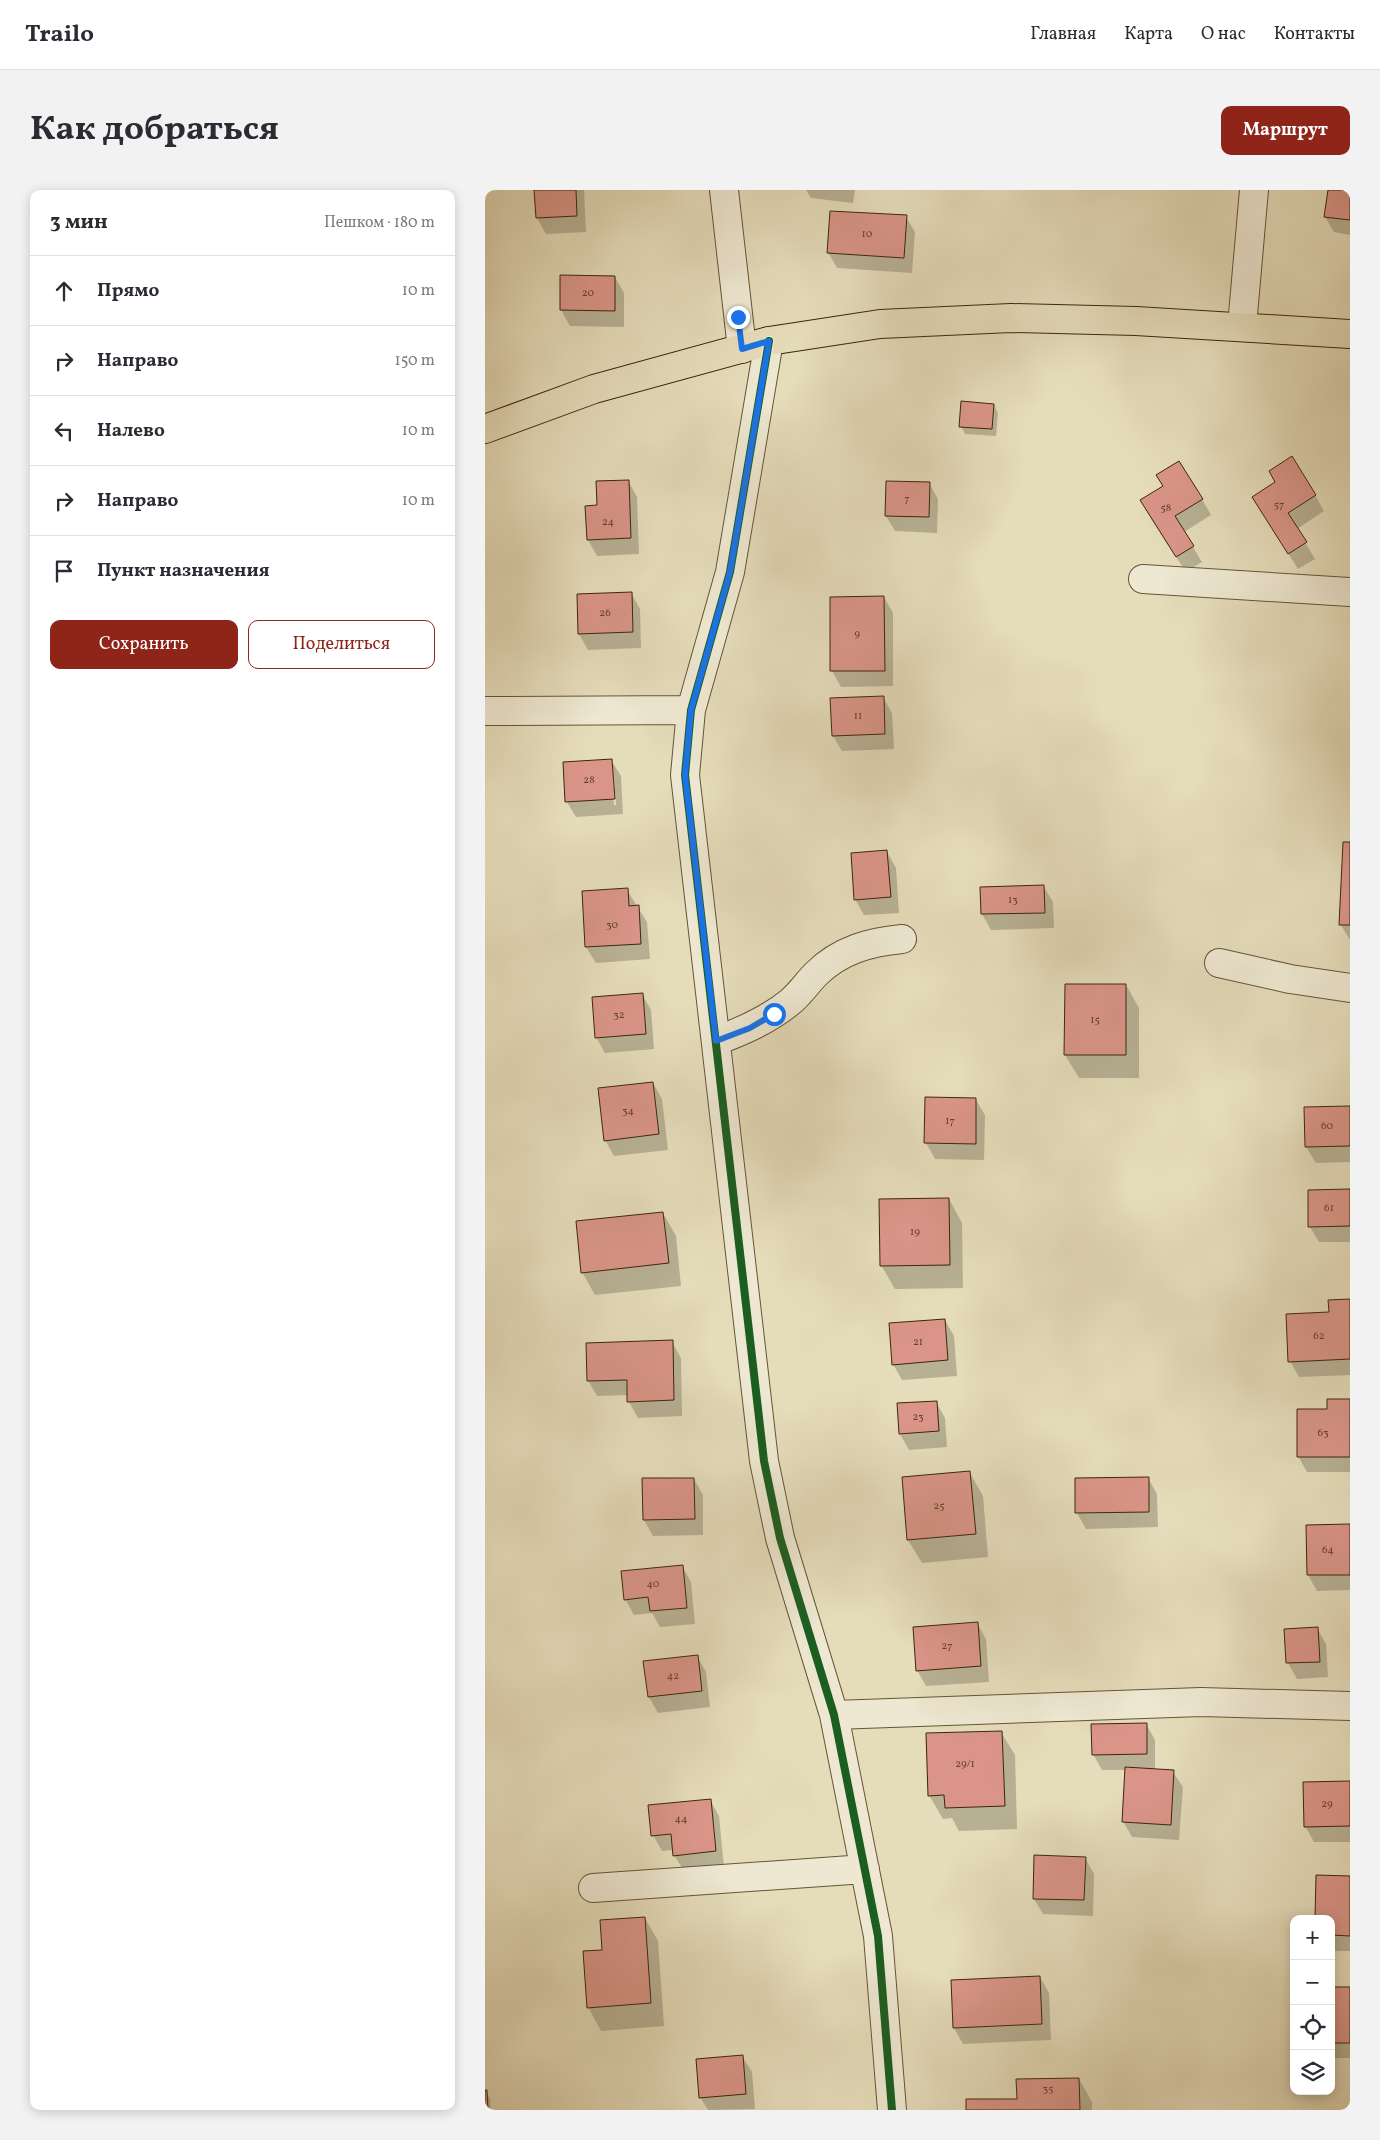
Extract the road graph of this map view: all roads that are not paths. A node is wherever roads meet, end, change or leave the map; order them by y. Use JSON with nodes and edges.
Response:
{"nodes":[{"id":1,"x":724,"y":190,"type":"edge"},
{"id":2,"x":1254,"y":190,"type":"edge"},
{"id":3,"x":1242,"y":326,"type":"junction"},
{"id":4,"x":1350,"y":334,"type":"edge"},
{"id":5,"x":769,"y":341,"type":"junction"},
{"id":6,"x":742,"y":349,"type":"junction"},
{"id":7,"x":485,"y":429,"type":"edge"},
{"id":8,"x":1143,"y":579,"type":"dead end"},
{"id":9,"x":1350,"y":592,"type":"edge"},
{"id":10,"x":691,"y":710,"type":"junction"},
{"id":11,"x":485,"y":711,"type":"edge"},
{"id":12,"x":902,"y":939,"type":"dead end"},
{"id":13,"x":1219,"y":963,"type":"dead end"},
{"id":14,"x":1350,"y":988,"type":"edge"},
{"id":15,"x":716,"y":1041,"type":"junction"},
{"id":16,"x":1350,"y":1706,"type":"edge"},
{"id":17,"x":834,"y":1716,"type":"junction"},
{"id":18,"x":865,"y":1869,"type":"junction"},
{"id":19,"x":593,"y":1888,"type":"dead end"},
{"id":20,"x":892,"y":2110,"type":"edge"}],
"edges":[{"from":1,"to":6,"type":"street"},
{"from":2,"to":3,"type":"street"},
{"from":3,"to":4,"type":"main road"},
{"from":3,"to":5,"type":"main road"},
{"from":5,"to":6,"type":"main road"},
{"from":5,"to":10,"type":"street"},
{"from":6,"to":7,"type":"main road"},
{"from":8,"to":9,"type":"street"},
{"from":10,"to":11,"type":"street"},
{"from":10,"to":15,"type":"street"},
{"from":12,"to":15,"type":"street"},
{"from":13,"to":14,"type":"street"},
{"from":15,"to":17,"type":"street"},
{"from":16,"to":17,"type":"street"},
{"from":17,"to":18,"type":"street"},
{"from":18,"to":19,"type":"street"},
{"from":18,"to":20,"type":"street"}]}
